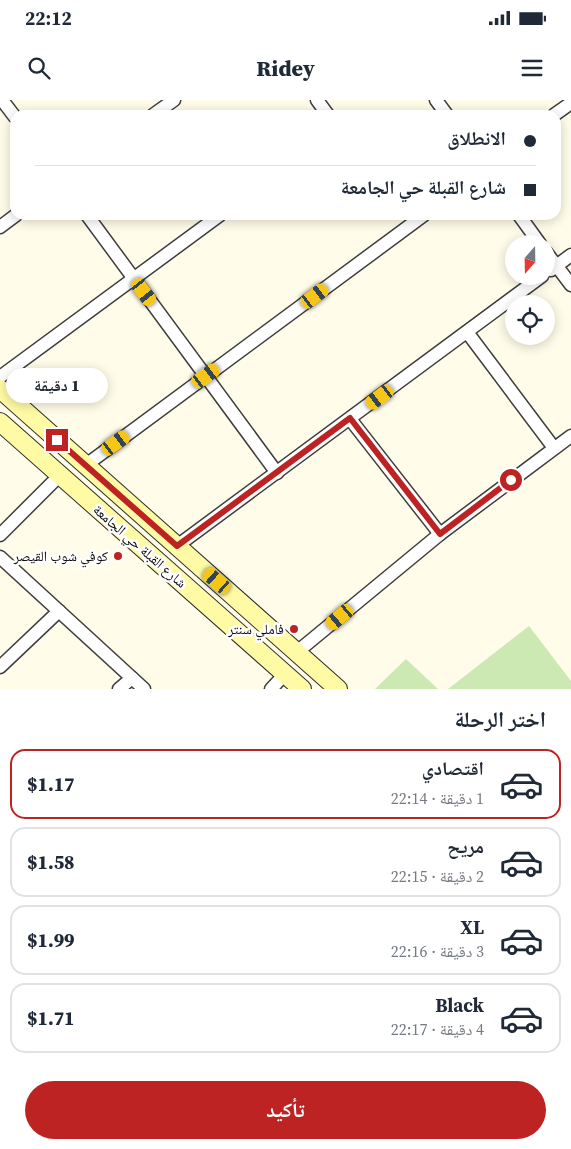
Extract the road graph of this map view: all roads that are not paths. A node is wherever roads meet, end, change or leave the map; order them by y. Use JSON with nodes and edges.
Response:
{"nodes":[{"id":1,"x":2,"y":100,"type":"edge"},
{"id":2,"x":174,"y":100,"type":"edge"},
{"id":3,"x":10,"y":110,"type":"edge"},
{"id":4,"x":160,"y":110,"type":"edge"},
{"id":5,"x":91,"y":220,"type":"edge"},
{"id":6,"x":213,"y":220,"type":"edge"},
{"id":7,"x":417,"y":220,"type":"edge"},
{"id":8,"x":523,"y":220,"type":"edge"},
{"id":9,"x":533,"y":235,"type":"edge"},
{"id":10,"x":571,"y":255,"type":"edge"},
{"id":11,"x":555,"y":267,"type":"edge"},
{"id":12,"x":555,"y":273,"type":"edge"},
{"id":13,"x":134,"y":278,"type":"junction"},
{"id":14,"x":530,"y":285,"type":"edge"},
{"id":15,"x":571,"y":285,"type":"edge"},
{"id":16,"x":467,"y":332,"type":"junction"},
{"id":17,"x":206,"y":376,"type":"junction"},
{"id":18,"x":0,"y":377,"type":"edge"},
{"id":19,"x":0,"y":389,"type":"edge"},
{"id":20,"x":350,"y":418,"type":"junction"},
{"id":21,"x":0,"y":422,"type":"edge"},
{"id":22,"x":571,"y":436,"type":"edge"},
{"id":23,"x":554,"y":448,"type":"junction"},
{"id":24,"x":86,"y":465,"type":"junction"},
{"id":25,"x":277,"y":473,"type":"junction"},
{"id":26,"x":60,"y":475,"type":"junction"},
{"id":27,"x":440,"y":534,"type":"junction"},
{"id":28,"x":0,"y":535,"type":"edge"},
{"id":29,"x":177,"y":546,"type":"junction"},
{"id":30,"x":0,"y":557,"type":"edge"},
{"id":31,"x":58,"y":610,"type":"junction"},
{"id":32,"x":297,"y":652,"type":"junction"},
{"id":33,"x":0,"y":667,"type":"edge"},
{"id":34,"x":285,"y":674,"type":"junction"},
{"id":35,"x":132,"y":678,"type":"junction"},
{"id":36,"x":119,"y":689,"type":"edge"},
{"id":37,"x":144,"y":689,"type":"edge"},
{"id":38,"x":271,"y":689,"type":"edge"},
{"id":39,"x":302,"y":689,"type":"edge"},
{"id":40,"x":338,"y":689,"type":"edge"}],
"edges":[{"from":1,"to":3,"type":"street"},
{"from":2,"to":4,"type":"street"},
{"from":5,"to":13,"type":"street"},
{"from":6,"to":13,"type":"street"},
{"from":7,"to":17,"type":"street"},
{"from":8,"to":9,"type":"street"},
{"from":10,"to":11,"type":"street"},
{"from":12,"to":15,"type":"street"},
{"from":13,"to":17,"type":"street"},
{"from":13,"to":18,"type":"street"},
{"from":14,"to":16,"type":"street"},
{"from":16,"to":20,"type":"street"},
{"from":16,"to":23,"type":"street"},
{"from":17,"to":24,"type":"street"},
{"from":17,"to":25,"type":"street"},
{"from":19,"to":24,"type":"main road","name":"شارع القبلة حي الجامعة"},
{"from":20,"to":25,"type":"street"},
{"from":20,"to":27,"type":"street"},
{"from":21,"to":26,"type":"main road","name":"شارع القبلة حي الجامعة"},
{"from":22,"to":23,"type":"street"},
{"from":23,"to":27,"type":"street"},
{"from":24,"to":29,"type":"main road","name":"شارع القبلة حي الجامعة"},
{"from":25,"to":29,"type":"street"},
{"from":26,"to":28,"type":"street"},
{"from":26,"to":34,"type":"main road","name":"شارع القبلة حي الجامعة"},
{"from":27,"to":32,"type":"street"},
{"from":29,"to":32,"type":"main road","name":"شارع القبلة حي الجامعة"},
{"from":30,"to":31,"type":"street"},
{"from":31,"to":33,"type":"street"},
{"from":31,"to":35,"type":"street"},
{"from":32,"to":40,"type":"main road","name":"شارع القبلة حي الجامعة"},
{"from":34,"to":38,"type":"street"},
{"from":34,"to":39,"type":"main road","name":"شارع القبلة حي الجامعة"},
{"from":35,"to":36,"type":"street"},
{"from":35,"to":37,"type":"street"}]}
